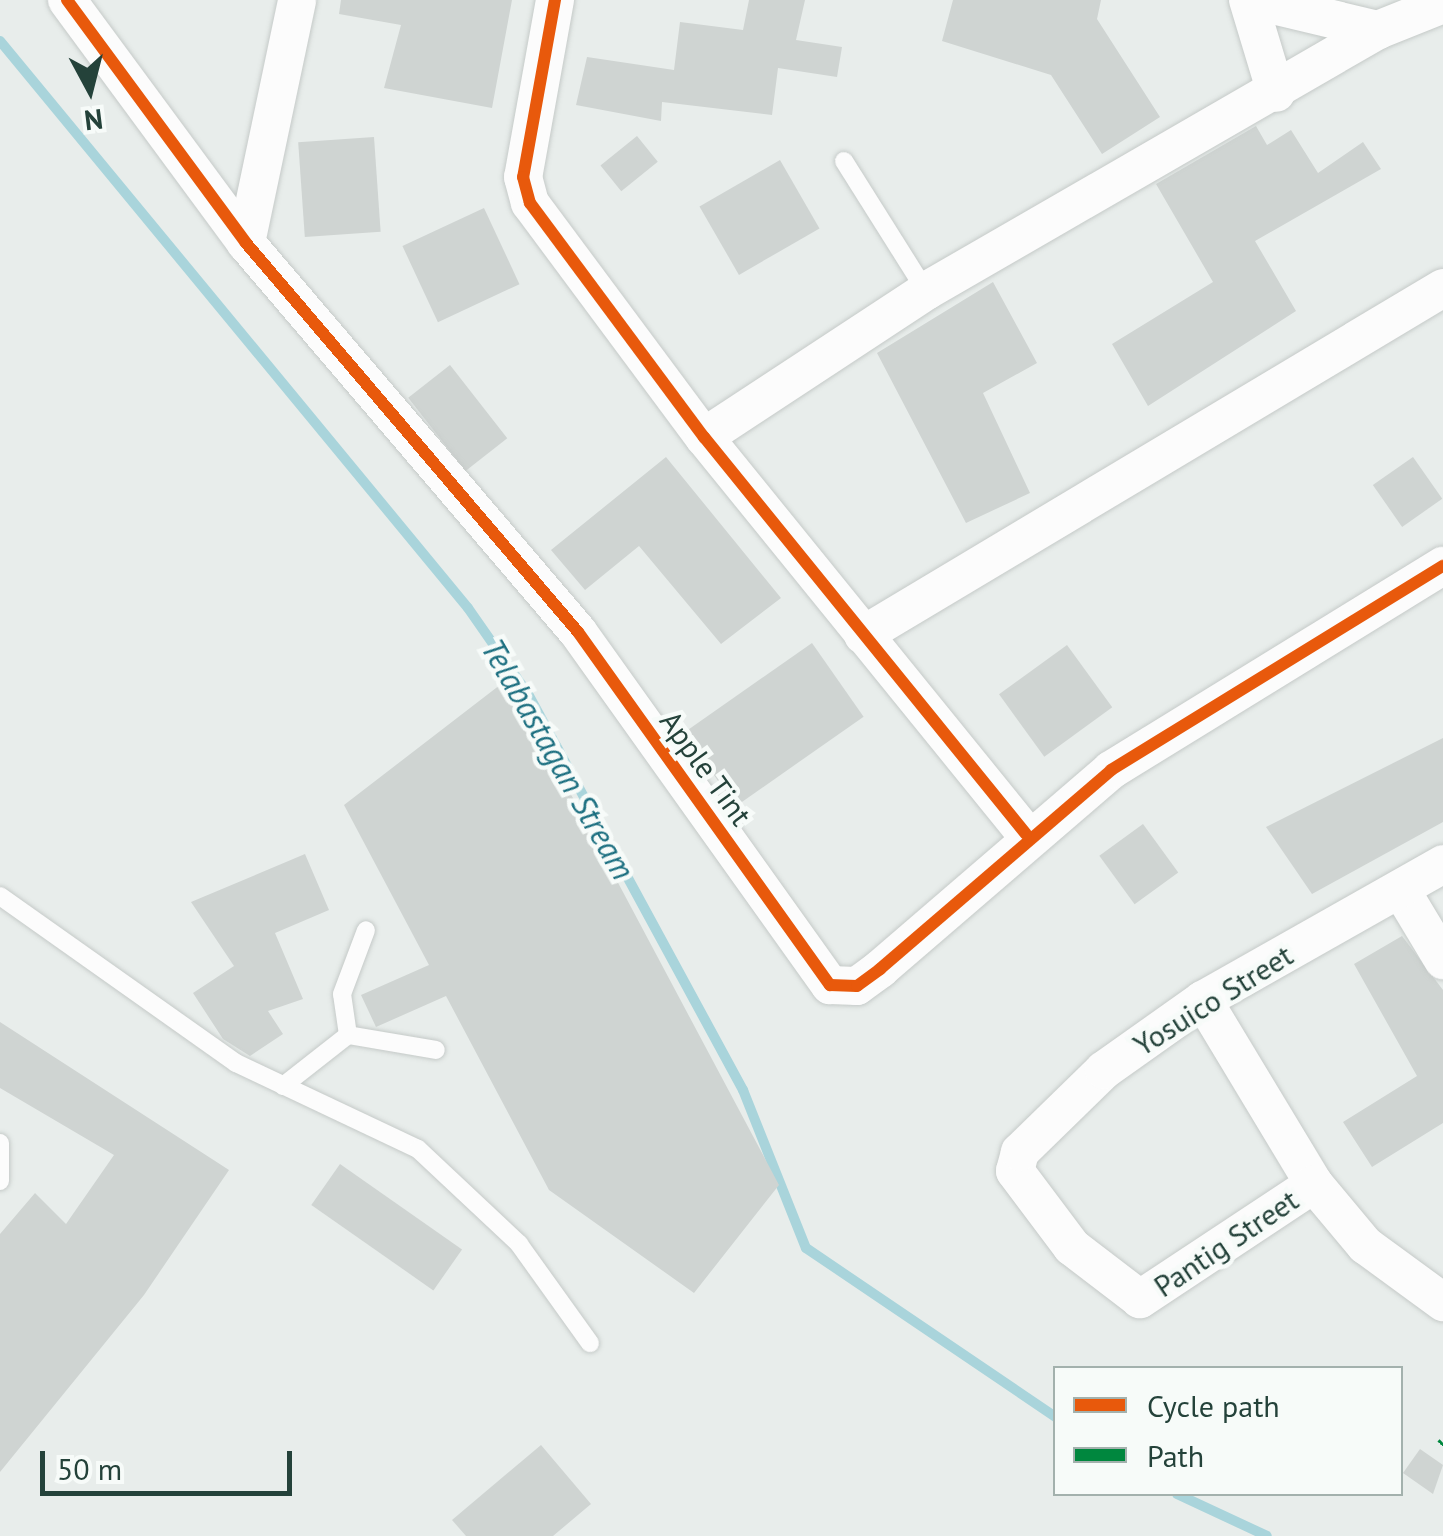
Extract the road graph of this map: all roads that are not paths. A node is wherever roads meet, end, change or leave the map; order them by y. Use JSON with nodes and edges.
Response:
{"nodes":[{"id":1,"x":67,"y":0,"type":"edge"},
{"id":2,"x":297,"y":0,"type":"edge"},
{"id":3,"x":554,"y":0,"type":"edge"},
{"id":4,"x":1250,"y":0,"type":"edge"},
{"id":5,"x":1443,"y":4,"type":"edge"},
{"id":6,"x":1378,"y":30,"type":"junction"},
{"id":7,"x":1276,"y":93,"type":"junction"},
{"id":8,"x":844,"y":161,"type":"dead end"},
{"id":9,"x":246,"y":243,"type":"junction"},
{"id":10,"x":1443,"y":288,"type":"edge"},
{"id":11,"x":926,"y":291,"type":"junction"},
{"id":12,"x":704,"y":436,"type":"junction"},
{"id":13,"x":1443,"y":566,"type":"edge"},
{"id":14,"x":863,"y":635,"type":"junction"},
{"id":15,"x":1026,"y":834,"type":"junction"},
{"id":16,"x":1443,"y":864,"type":"edge"},
{"id":17,"x":1401,"y":890,"type":"junction"},
{"id":18,"x":0,"y":896,"type":"edge"},
{"id":19,"x":366,"y":930,"type":"dead end"},
{"id":20,"x":1443,"y":960,"type":"edge"},
{"id":21,"x":1204,"y":1000,"type":"junction"},
{"id":22,"x":348,"y":1035,"type":"junction"},
{"id":23,"x":436,"y":1050,"type":"dead end"},
{"id":24,"x":283,"y":1086,"type":"junction"},
{"id":25,"x":0,"y":1143,"type":"edge"},
{"id":26,"x":1014,"y":1171,"type":"joint"},
{"id":27,"x":0,"y":1180,"type":"edge"},
{"id":28,"x":1314,"y":1184,"type":"junction"},
{"id":29,"x":1443,"y":1302,"type":"edge"},
{"id":30,"x":590,"y":1344,"type":"dead end"}],
"edges":[{"from":1,"to":9,"type":"street","name":"Apple Tint"},
{"from":2,"to":9,"type":"street"},
{"from":3,"to":12,"type":"street"},
{"from":4,"to":6,"type":"street"},
{"from":4,"to":7,"type":"street"},
{"from":5,"to":6,"type":"street"},
{"from":6,"to":7,"type":"street"},
{"from":7,"to":11,"type":"street"},
{"from":8,"to":11,"type":"lane"},
{"from":9,"to":15,"type":"street","name":"Apple Tint"},
{"from":10,"to":14,"type":"street"},
{"from":11,"to":12,"type":"street"},
{"from":12,"to":14,"type":"street"},
{"from":13,"to":15,"type":"street","name":"Apple Tint"},
{"from":14,"to":15,"type":"street"},
{"from":16,"to":17,"type":"street","name":"Yosuico Street"},
{"from":17,"to":20,"type":"street"},
{"from":17,"to":21,"type":"street","name":"Yosuico Street"},
{"from":18,"to":24,"type":"lane"},
{"from":19,"to":22,"type":"lane"},
{"from":21,"to":26,"type":"street","name":"Yosuico Street"},
{"from":21,"to":28,"type":"street"},
{"from":22,"to":23,"type":"lane"},
{"from":22,"to":24,"type":"lane"},
{"from":24,"to":30,"type":"lane"},
{"from":25,"to":27,"type":"lane"},
{"from":26,"to":28,"type":"street","name":"Pantig Street"},
{"from":28,"to":29,"type":"street"}]}
